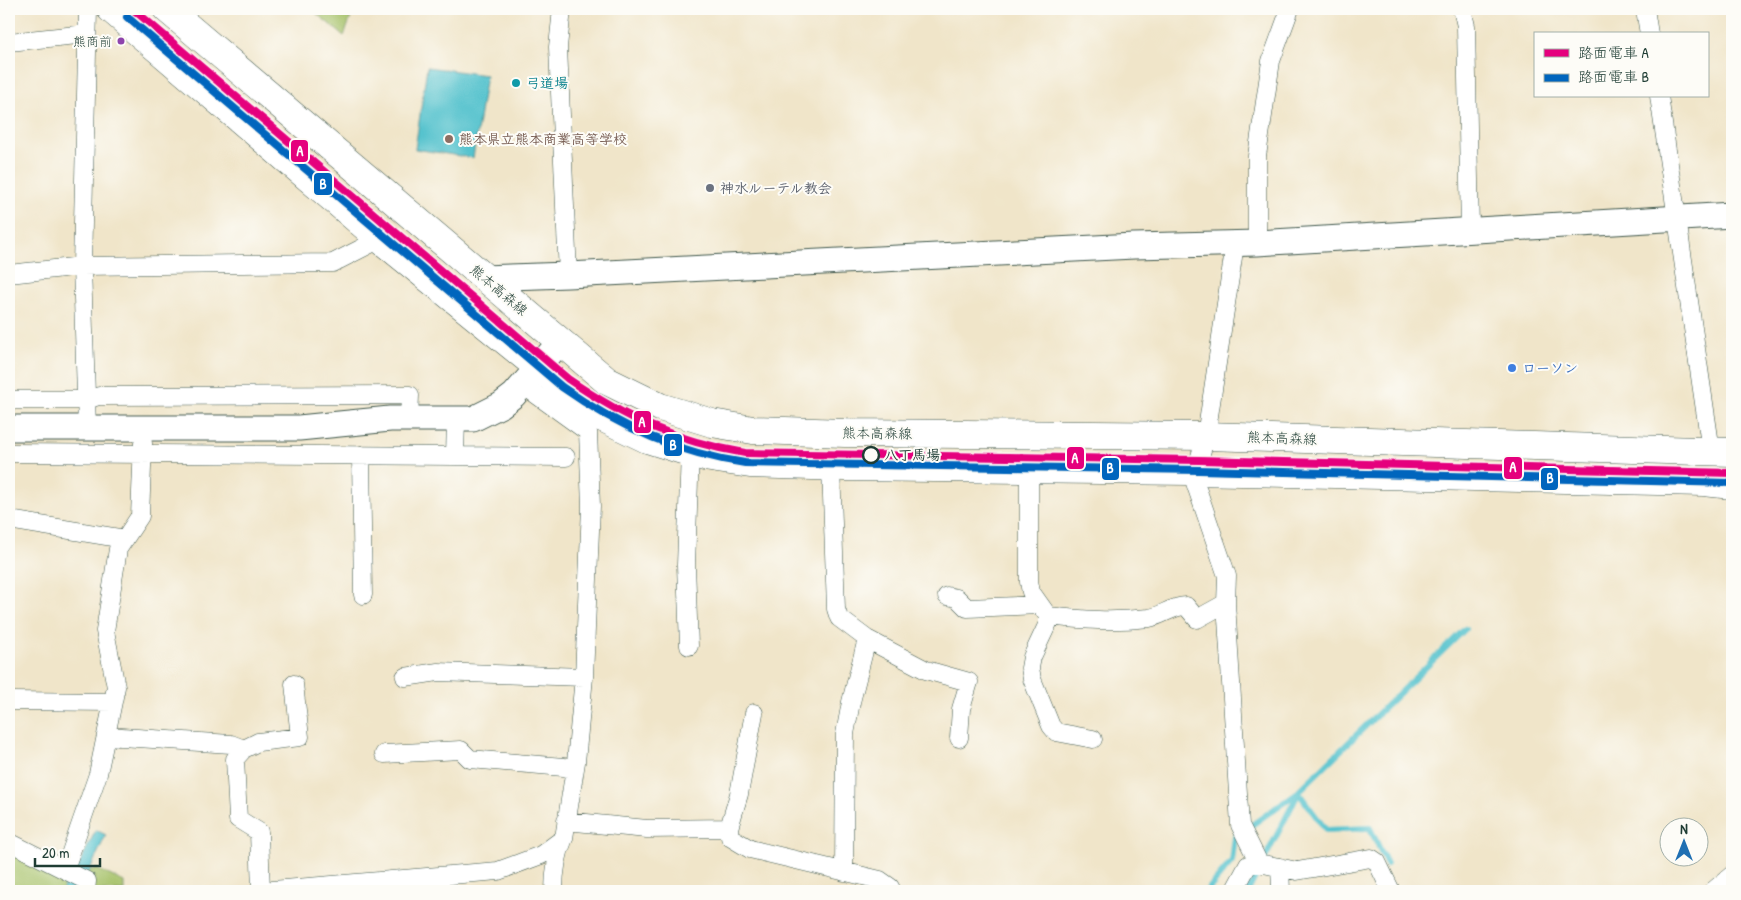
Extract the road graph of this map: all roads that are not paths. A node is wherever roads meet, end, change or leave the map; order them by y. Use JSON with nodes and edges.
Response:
{"nodes":[{"id":1,"x":88,"y":9,"type":"edge"},
{"id":2,"x":111,"y":9,"type":"edge"},
{"id":3,"x":167,"y":9,"type":"edge"},
{"id":4,"x":562,"y":9,"type":"edge"},
{"id":5,"x":1290,"y":9,"type":"edge"},
{"id":6,"x":1462,"y":9,"type":"edge"},
{"id":7,"x":1645,"y":9,"type":"edge"},
{"id":8,"x":1649,"y":32,"type":"edge"},
{"id":9,"x":87,"y":34,"type":"junction"},
{"id":10,"x":9,"y":42,"type":"edge"},
{"id":11,"x":1659,"y":98,"type":"edge"},
{"id":12,"x":1732,"y":215,"type":"edge"},
{"id":13,"x":1677,"y":218,"type":"junction"},
{"id":14,"x":1470,"y":230,"type":"junction"},
{"id":15,"x":380,"y":239,"type":"junction"},
{"id":16,"x":1246,"y":244,"type":"junction"},
{"id":17,"x":82,"y":266,"type":"junction"},
{"id":18,"x":9,"y":274,"type":"edge"},
{"id":19,"x":568,"y":276,"type":"junction"},
{"id":20,"x":484,"y":278,"type":"junction"},
{"id":21,"x":560,"y":342,"type":"junction"},
{"id":22,"x":531,"y":376,"type":"junction"},
{"id":23,"x":9,"y":400,"type":"edge"},
{"id":24,"x":86,"y":400,"type":"junction"},
{"id":25,"x":409,"y":419,"type":"junction"},
{"id":26,"x":456,"y":419,"type":"junction"},
{"id":27,"x":9,"y":428,"type":"edge"},
{"id":28,"x":87,"y":428,"type":"junction"},
{"id":29,"x":144,"y":428,"type":"junction"},
{"id":30,"x":1206,"y":436,"type":"junction"},
{"id":31,"x":1722,"y":451,"type":"edge"},
{"id":32,"x":690,"y":452,"type":"junction"},
{"id":33,"x":9,"y":453,"type":"edge"},
{"id":34,"x":143,"y":454,"type":"junction"},
{"id":35,"x":361,"y":455,"type":"junction"},
{"id":36,"x":455,"y":456,"type":"junction"},
{"id":37,"x":566,"y":457,"type":"dead end"},
{"id":38,"x":831,"y":466,"type":"junction"},
{"id":39,"x":1029,"y":469,"type":"junction"},
{"id":40,"x":1192,"y":471,"type":"junction"},
{"id":41,"x":1732,"y":485,"type":"edge"},
{"id":42,"x":9,"y":520,"type":"edge"},
{"id":43,"x":125,"y":539,"type":"junction"},
{"id":44,"x":362,"y":595,"type":"dead end"},
{"id":45,"x":947,"y":596,"type":"dead end"},
{"id":46,"x":1226,"y":603,"type":"junction"},
{"id":47,"x":1044,"y":611,"type":"junction"},
{"id":48,"x":867,"y":639,"type":"junction"},
{"id":49,"x":689,"y":646,"type":"dead end"},
{"id":50,"x":405,"y":677,"type":"dead end"},
{"id":51,"x":584,"y":677,"type":"junction"},
{"id":52,"x":294,"y":684,"type":"dead end"},
{"id":53,"x":9,"y":701,"type":"edge"},
{"id":54,"x":113,"y":702,"type":"junction"},
{"id":55,"x":754,"y":713,"type":"dead end"},
{"id":56,"x":106,"y":736,"type":"junction"},
{"id":57,"x":959,"y":738,"type":"dead end"},
{"id":58,"x":1093,"y":739,"type":"dead end"},
{"id":59,"x":244,"y":748,"type":"junction"},
{"id":60,"x":384,"y":754,"type":"dead end"},
{"id":61,"x":575,"y":768,"type":"junction"},
{"id":62,"x":729,"y":828,"type":"junction"},
{"id":63,"x":565,"y":830,"type":"junction"},
{"id":64,"x":9,"y":842,"type":"edge"},
{"id":65,"x":1258,"y":863,"type":"junction"},
{"id":66,"x":1280,"y":868,"type":"junction"},
{"id":67,"x":68,"y":871,"type":"junction"},
{"id":68,"x":844,"y":872,"type":"junction"},
{"id":69,"x":1732,"y":875,"type":"edge"},
{"id":70,"x":86,"y":886,"type":"edge"},
{"id":71,"x":261,"y":891,"type":"edge"},
{"id":72,"x":554,"y":891,"type":"edge"},
{"id":73,"x":892,"y":891,"type":"edge"},
{"id":74,"x":1234,"y":891,"type":"edge"},
{"id":75,"x":1281,"y":891,"type":"edge"},
{"id":76,"x":1391,"y":891,"type":"edge"},
{"id":77,"x":1713,"y":891,"type":"edge"}],
"edges":[{"from":1,"to":9,"type":"street"},
{"from":2,"to":15,"type":"main road"},
{"from":3,"to":20,"type":"main road","name":"熊本高森線"},
{"from":4,"to":19,"type":"street"},
{"from":5,"to":16,"type":"street"},
{"from":6,"to":14,"type":"street"},
{"from":7,"to":8,"type":"street"},
{"from":9,"to":10,"type":"street"},
{"from":9,"to":17,"type":"street"},
{"from":11,"to":13,"type":"street"},
{"from":12,"to":13,"type":"street"},
{"from":13,"to":14,"type":"street"},
{"from":13,"to":31,"type":"street"},
{"from":14,"to":16,"type":"street"},
{"from":15,"to":17,"type":"street"},
{"from":15,"to":22,"type":"main road"},
{"from":16,"to":19,"type":"street"},
{"from":16,"to":30,"type":"street"},
{"from":17,"to":18,"type":"street"},
{"from":17,"to":24,"type":"street"},
{"from":19,"to":20,"type":"street"},
{"from":20,"to":21,"type":"main road","name":"熊本高森線"},
{"from":21,"to":22,"type":"street"},
{"from":21,"to":30,"type":"main road","name":"熊本高森線"},
{"from":22,"to":26,"type":"street"},
{"from":22,"to":32,"type":"main road"},
{"from":22,"to":51,"type":"street"},
{"from":23,"to":24,"type":"street"},
{"from":24,"to":25,"type":"street"},
{"from":24,"to":28,"type":"street"},
{"from":25,"to":26,"type":"street"},
{"from":25,"to":29,"type":"street"},
{"from":26,"to":36,"type":"street"},
{"from":27,"to":28,"type":"street"},
{"from":28,"to":29,"type":"street"},
{"from":29,"to":34,"type":"street"},
{"from":30,"to":31,"type":"main road","name":"熊本高森線"},
{"from":30,"to":40,"type":"street"},
{"from":32,"to":38,"type":"main road"},
{"from":32,"to":49,"type":"street"},
{"from":33,"to":34,"type":"street"},
{"from":34,"to":35,"type":"street"},
{"from":34,"to":43,"type":"street"},
{"from":35,"to":36,"type":"street"},
{"from":35,"to":44,"type":"street"},
{"from":36,"to":37,"type":"street"},
{"from":38,"to":39,"type":"main road"},
{"from":38,"to":48,"type":"street"},
{"from":39,"to":40,"type":"main road"},
{"from":39,"to":47,"type":"street"},
{"from":40,"to":41,"type":"main road"},
{"from":40,"to":46,"type":"street"},
{"from":42,"to":43,"type":"street"},
{"from":43,"to":54,"type":"street"},
{"from":45,"to":47,"type":"street"},
{"from":46,"to":47,"type":"street"},
{"from":46,"to":65,"type":"street"},
{"from":47,"to":58,"type":"street"},
{"from":48,"to":57,"type":"street"},
{"from":48,"to":68,"type":"street"},
{"from":50,"to":51,"type":"street"},
{"from":51,"to":61,"type":"street"},
{"from":52,"to":59,"type":"street"},
{"from":53,"to":54,"type":"street"},
{"from":54,"to":56,"type":"street"},
{"from":55,"to":62,"type":"street"},
{"from":56,"to":59,"type":"street"},
{"from":56,"to":67,"type":"street"},
{"from":59,"to":71,"type":"street"},
{"from":60,"to":61,"type":"street"},
{"from":61,"to":63,"type":"street"},
{"from":62,"to":63,"type":"street"},
{"from":62,"to":68,"type":"street"},
{"from":63,"to":71,"type":"street"},
{"from":63,"to":72,"type":"street"},
{"from":64,"to":67,"type":"street"},
{"from":65,"to":66,"type":"street"},
{"from":65,"to":74,"type":"street"},
{"from":66,"to":75,"type":"street"},
{"from":66,"to":76,"type":"street"},
{"from":67,"to":70,"type":"street"},
{"from":68,"to":73,"type":"street"},
{"from":69,"to":77,"type":"street"}]}
